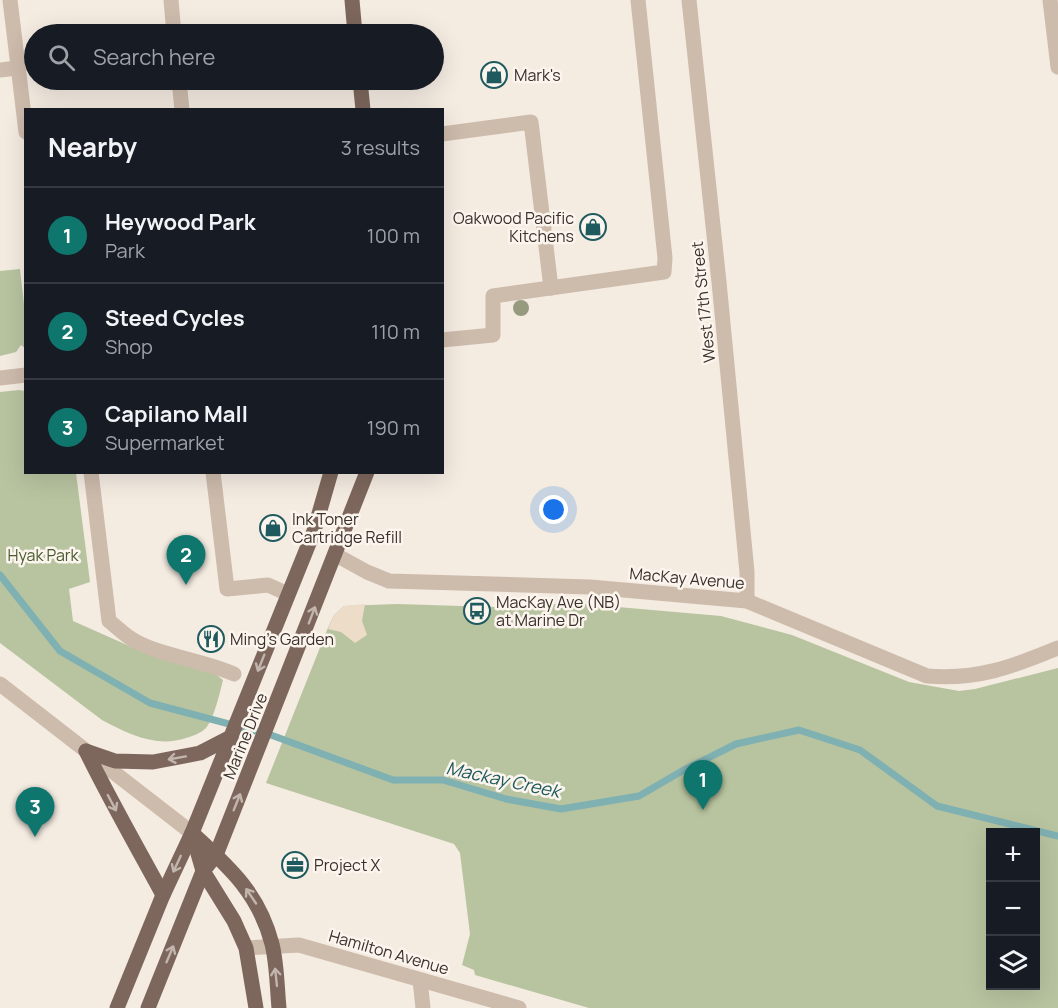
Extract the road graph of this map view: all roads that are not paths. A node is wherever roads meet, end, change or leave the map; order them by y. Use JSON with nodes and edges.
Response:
{"nodes":[{"id":1,"x":10,"y":0,"type":"edge"},
{"id":2,"x":171,"y":0,"type":"edge"},
{"id":3,"x":352,"y":0,"type":"edge"},
{"id":4,"x":638,"y":0,"type":"edge"},
{"id":5,"x":689,"y":0,"type":"edge"},
{"id":6,"x":1050,"y":0,"type":"edge"},
{"id":7,"x":173,"y":24,"type":"edge"},
{"id":8,"x":354,"y":24,"type":"edge"},
{"id":9,"x":1058,"y":67,"type":"edge"},
{"id":10,"x":17,"y":68,"type":"junction"},
{"id":11,"x":0,"y":70,"type":"edge"},
{"id":12,"x":180,"y":90,"type":"edge"},
{"id":13,"x":361,"y":90,"type":"edge"},
{"id":14,"x":182,"y":108,"type":"edge"},
{"id":15,"x":363,"y":108,"type":"edge"},
{"id":16,"x":24,"y":118,"type":"edge"},
{"id":17,"x":444,"y":134,"type":"edge"},
{"id":18,"x":551,"y":288,"type":"junction"},
{"id":19,"x":444,"y":340,"type":"edge"},
{"id":20,"x":24,"y":375,"type":"edge"},
{"id":21,"x":0,"y":378,"type":"edge"},
{"id":22,"x":91,"y":474,"type":"edge"},
{"id":23,"x":213,"y":474,"type":"edge"},
{"id":24,"x":330,"y":474,"type":"edge"},
{"id":25,"x":366,"y":474,"type":"edge"},
{"id":26,"x":336,"y":555,"type":"junction"},
{"id":27,"x":288,"y":594,"type":"junction"},
{"id":28,"x":747,"y":601,"type":"junction"},
{"id":29,"x":1058,"y":648,"type":"edge"},
{"id":30,"x":234,"y":674,"type":"dead end"},
{"id":31,"x":0,"y":684,"type":"edge"},
{"id":32,"x":231,"y":737,"type":"junction"},
{"id":33,"x":86,"y":751,"type":"junction"},
{"id":34,"x":192,"y":832,"type":"junction"},
{"id":35,"x":216,"y":855,"type":"junction"},
{"id":36,"x":203,"y":871,"type":"junction"},
{"id":37,"x":163,"y":895,"type":"junction"},
{"id":38,"x":272,"y":946,"type":"junction"},
{"id":39,"x":246,"y":948,"type":"junction"},
{"id":40,"x":420,"y":980,"type":"junction"},
{"id":41,"x":117,"y":1008,"type":"edge"},
{"id":42,"x":148,"y":1008,"type":"edge"},
{"id":43,"x":256,"y":1008,"type":"edge"},
{"id":44,"x":279,"y":1008,"type":"edge"},
{"id":45,"x":423,"y":1008,"type":"edge"},
{"id":46,"x":519,"y":1008,"type":"edge"}],
"edges":[{"from":1,"to":10,"type":"street"},
{"from":2,"to":7,"type":"street"},
{"from":3,"to":8,"type":"main road"},
{"from":4,"to":18,"type":"street"},
{"from":5,"to":28,"type":"street","name":"West 17th Street"},
{"from":6,"to":9,"type":"street"},
{"from":10,"to":11,"type":"street"},
{"from":10,"to":16,"type":"street"},
{"from":12,"to":14,"type":"street"},
{"from":13,"to":15,"type":"main road"},
{"from":17,"to":18,"type":"street"},
{"from":18,"to":19,"type":"street"},
{"from":20,"to":21,"type":"street"},
{"from":22,"to":30,"type":"street"},
{"from":23,"to":27,"type":"street"},
{"from":24,"to":27,"type":"main road","name":"Marine Drive"},
{"from":25,"to":26,"type":"main road","name":"Marine Drive"},
{"from":26,"to":28,"type":"street","name":"MacKay Avenue"},
{"from":35,"to":26,"type":"main road","name":"Marine Drive","one_way":true},
{"from":27,"to":32,"type":"main road","name":"Marine Drive","one_way":true},
{"from":28,"to":29,"type":"street","name":"MacKay Avenue"},
{"from":31,"to":33,"type":"street"},
{"from":32,"to":33,"type":"main road","one_way":true},
{"from":32,"to":34,"type":"main road","name":"Marine Drive"},
{"from":33,"to":34,"type":"street"},
{"from":33,"to":37,"type":"main road","one_way":true},
{"from":34,"to":35,"type":"main road"},
{"from":34,"to":36,"type":"main road"},
{"from":34,"to":37,"type":"main road","name":"Marine Drive","one_way":true},
{"from":35,"to":36,"type":"main road","name":"Marine Drive"},
{"from":38,"to":35,"type":"main road","one_way":true},
{"from":36,"to":39,"type":"main road"},
{"from":42,"to":36,"type":"main road","name":"Marine Drive","one_way":true},
{"from":37,"to":41,"type":"main road","name":"Marine Drive"},
{"from":38,"to":39,"type":"street","name":"Hamilton Avenue"},
{"from":38,"to":40,"type":"street","name":"Hamilton Avenue"},
{"from":44,"to":38,"type":"main road","one_way":true},
{"from":39,"to":43,"type":"main road"},
{"from":40,"to":45,"type":"street"},
{"from":40,"to":46,"type":"street","name":"Hamilton Avenue"}]}
